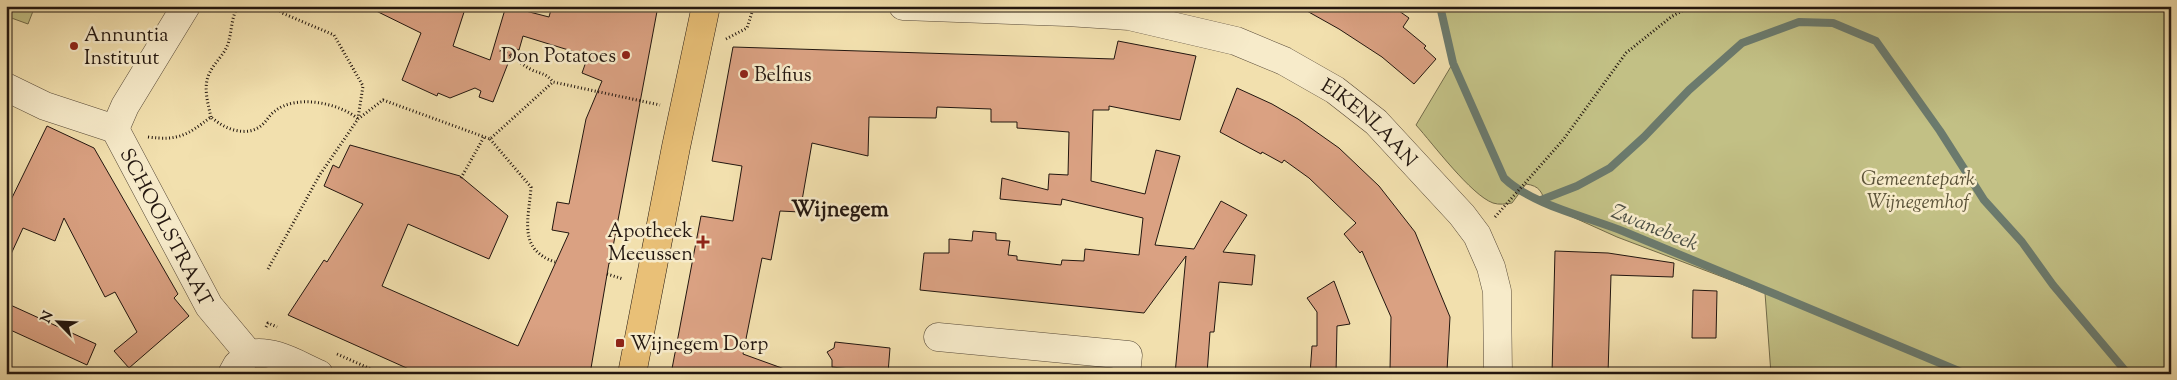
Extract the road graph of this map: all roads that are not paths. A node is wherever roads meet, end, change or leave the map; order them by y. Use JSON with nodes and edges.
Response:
{"nodes":[{"id":1,"x":186,"y":6,"type":"edge"},
{"id":2,"x":706,"y":6,"type":"edge"},
{"id":3,"x":903,"y":6,"type":"edge"},
{"id":4,"x":1098,"y":10,"type":"edge"},
{"id":5,"x":6,"y":87,"type":"edge"},
{"id":6,"x":115,"y":129,"type":"junction"},
{"id":7,"x":938,"y":337,"type":"dead end"},
{"id":8,"x":240,"y":364,"type":"edge"},
{"id":9,"x":319,"y":374,"type":"edge"},
{"id":10,"x":632,"y":374,"type":"edge"},
{"id":11,"x":1126,"y":374,"type":"edge"},
{"id":12,"x":1498,"y":374,"type":"edge"}],
"edges":[{"from":1,"to":6,"type":"street"},
{"from":2,"to":10,"type":"main road"},
{"from":3,"to":4,"type":"street","name":"EIKENLAAN"},
{"from":4,"to":12,"type":"street","name":"EIKENLAAN"},
{"from":5,"to":6,"type":"street","name":"SCHOOLSTRAAT"},
{"from":6,"to":8,"type":"street","name":"SCHOOLSTRAAT"},
{"from":7,"to":11,"type":"street"},
{"from":8,"to":9,"type":"street","name":"SCHOOLSTRAAT"}]}
